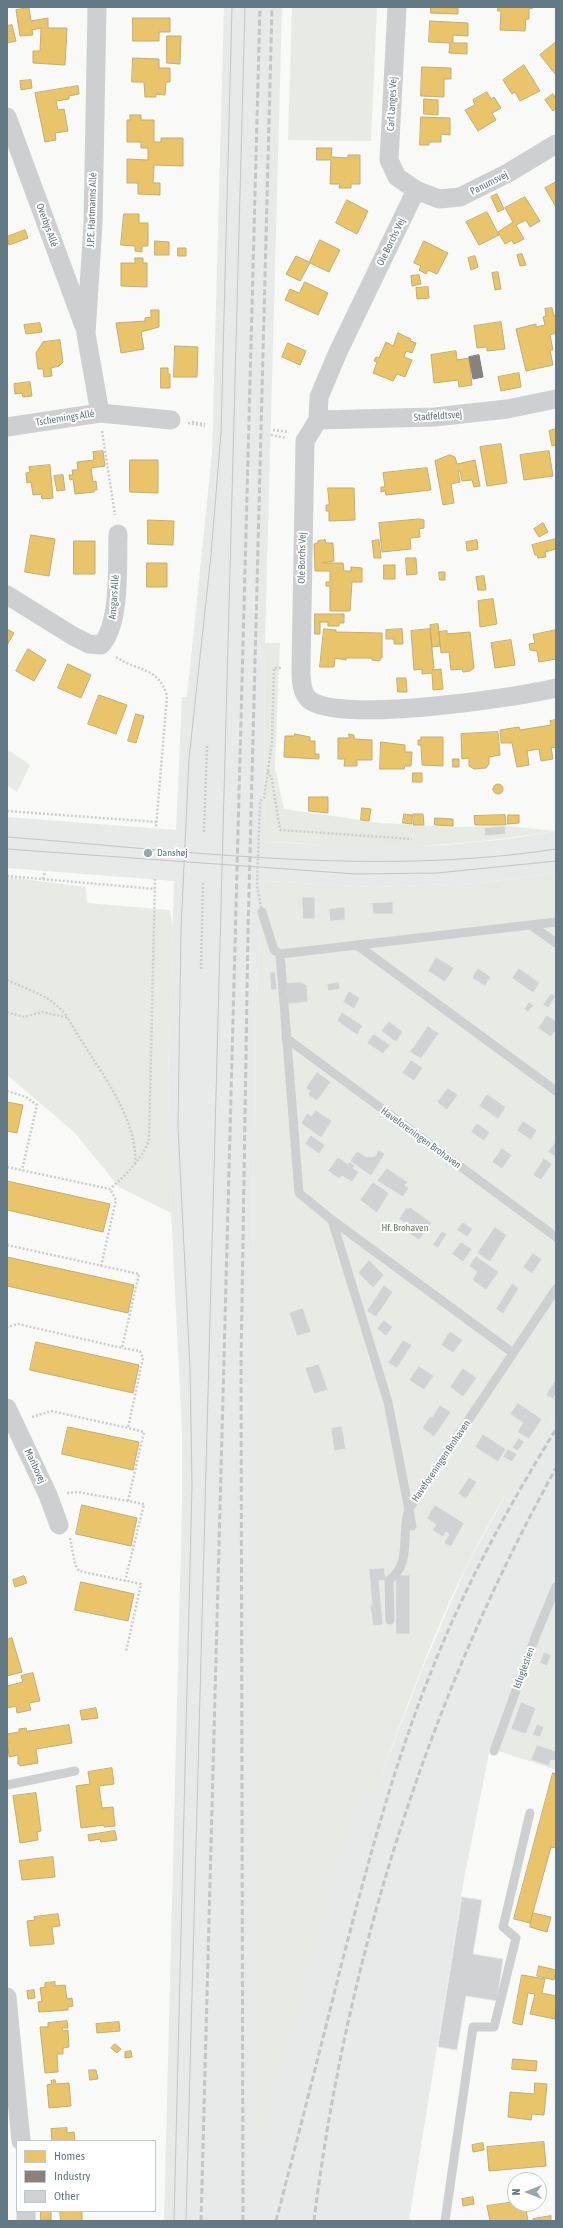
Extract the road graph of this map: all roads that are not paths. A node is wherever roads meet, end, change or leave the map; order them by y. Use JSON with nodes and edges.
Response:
{"nodes":[{"id":1,"x":97,"y":7,"type":"edge"},
{"id":2,"x":397,"y":7,"type":"edge"},
{"id":3,"x":7,"y":117,"type":"edge"},
{"id":4,"x":556,"y":144,"type":"edge"},
{"id":5,"x":416,"y":190,"type":"junction"},
{"id":6,"x":86,"y":334,"type":"junction"},
{"id":7,"x":556,"y":399,"type":"edge"},
{"id":8,"x":100,"y":413,"type":"junction"},
{"id":9,"x":171,"y":420,"type":"dead end"},
{"id":10,"x":318,"y":420,"type":"junction"},
{"id":11,"x":7,"y":427,"type":"edge"},
{"id":12,"x":118,"y":534,"type":"road end"},
{"id":13,"x":7,"y":595,"type":"edge"},
{"id":14,"x":556,"y":688,"type":"edge"},
{"id":15,"x":262,"y":912,"type":"road end"},
{"id":16,"x":556,"y":922,"type":"edge"},
{"id":17,"x":531,"y":925,"type":"junction"},
{"id":18,"x":556,"y":943,"type":"edge"},
{"id":19,"x":357,"y":945,"type":"junction"},
{"id":20,"x":280,"y":954,"type":"junction"},
{"id":21,"x":286,"y":1038,"type":"junction"},
{"id":22,"x":556,"y":1091,"type":"edge"},
{"id":23,"x":332,"y":1220,"type":"junction"},
{"id":24,"x":556,"y":1238,"type":"edge"},
{"id":25,"x":556,"y":1290,"type":"edge"},
{"id":26,"x":513,"y":1353,"type":"junction"},
{"id":27,"x":7,"y":1408,"type":"edge"},
{"id":28,"x":409,"y":1510,"type":"junction"},
{"id":29,"x":59,"y":1525,"type":"road end"},
{"id":30,"x":412,"y":1526,"type":"dead end"},
{"id":31,"x":556,"y":1587,"type":"edge"},
{"id":32,"x":390,"y":1620,"type":"dead end"},
{"id":33,"x":494,"y":1751,"type":"dead end"},
{"id":34,"x":75,"y":1771,"type":"dead end"},
{"id":35,"x":7,"y":1785,"type":"edge"},
{"id":36,"x":530,"y":1813,"type":"dead end"},
{"id":37,"x":7,"y":1997,"type":"edge"},
{"id":38,"x":10,"y":2049,"type":"edge"},
{"id":39,"x":21,"y":2140,"type":"edge"},
{"id":40,"x":445,"y":2221,"type":"edge"}],
"edges":[{"from":1,"to":6,"type":"street","name":"J.P.E. Hartmanns Allé"},
{"from":2,"to":5,"type":"street","name":"Carl Langes Vej"},
{"from":3,"to":6,"type":"street","name":"Overbys Allé"},
{"from":4,"to":5,"type":"street","name":"Panumsvej"},
{"from":5,"to":10,"type":"street","name":"Ole Borchs Vej"},
{"from":6,"to":8,"type":"street","name":"J.P.E. Hartmanns Allé"},
{"from":7,"to":10,"type":"street","name":"Stadfeldtsvej"},
{"from":8,"to":9,"type":"street","name":"Tschernings Allé"},
{"from":8,"to":11,"type":"street","name":"Tschernings Allé"},
{"from":10,"to":14,"type":"street","name":"Ole Borchs Vej"},
{"from":12,"to":13,"type":"street","name":"Ansgars Allé"},
{"from":15,"to":20,"type":"lane"},
{"from":16,"to":17,"type":"lane"},
{"from":17,"to":18,"type":"lane"},
{"from":17,"to":19,"type":"lane"},
{"from":19,"to":20,"type":"lane"},
{"from":19,"to":22,"type":"lane"},
{"from":20,"to":21,"type":"lane"},
{"from":21,"to":23,"type":"lane"},
{"from":21,"to":24,"type":"lane","name":"Haveforeningen Brohaven"},
{"from":23,"to":26,"type":"lane"},
{"from":23,"to":28,"type":"lane","name":"Haveforeningen Brohaven"},
{"from":25,"to":26,"type":"lane","name":"Haveforeningen Brohaven"},
{"from":26,"to":28,"type":"lane","name":"Haveforeningen Brohaven"},
{"from":27,"to":29,"type":"street","name":"Maribovej"},
{"from":28,"to":30,"type":"lane","name":"Haveforeningen Brohaven"},
{"from":28,"to":32,"type":"lane","name":"Haveforeningen Brohaven"},
{"from":31,"to":33,"type":"lane","name":"Isfuglestien"},
{"from":34,"to":35,"type":"lane"},
{"from":36,"to":40,"type":"lane"},
{"from":37,"to":38,"type":"street"},
{"from":38,"to":39,"type":"street"}]}
